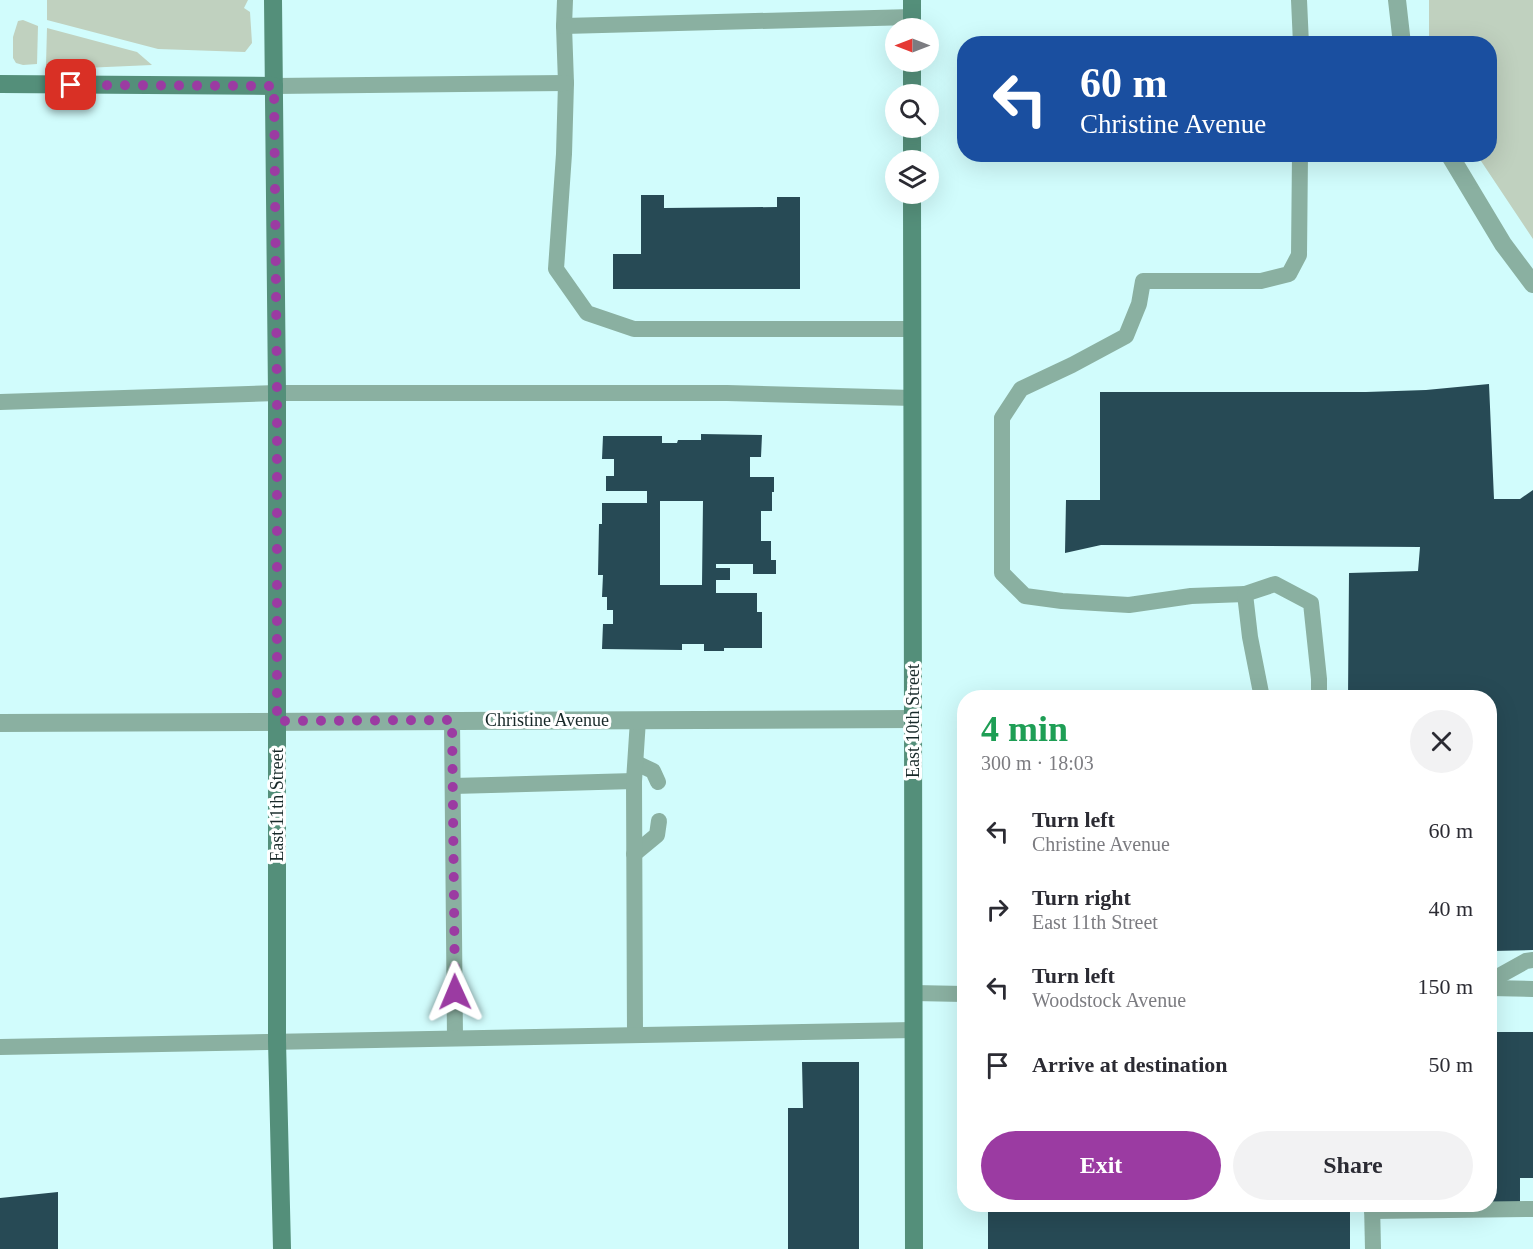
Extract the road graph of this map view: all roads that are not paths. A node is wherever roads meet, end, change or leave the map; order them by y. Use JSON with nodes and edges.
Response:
{"nodes":[{"id":1,"x":273,"y":0,"type":"edge"},
{"id":2,"x":565,"y":0,"type":"edge"},
{"id":3,"x":1299,"y":0,"type":"edge"},
{"id":4,"x":1397,"y":0,"type":"edge"},
{"id":5,"x":912,"y":15,"type":"edge"},
{"id":6,"x":564,"y":26,"type":"junction"},
{"id":7,"x":1301,"y":36,"type":"edge"},
{"id":8,"x":1401,"y":36,"type":"edge"},
{"id":9,"x":566,"y":83,"type":"junction"},
{"id":10,"x":0,"y":84,"type":"edge"},
{"id":11,"x":274,"y":86,"type":"junction"},
{"id":12,"x":1300,"y":162,"type":"edge"},
{"id":13,"x":1454,"y":162,"type":"edge"},
{"id":14,"x":912,"y":204,"type":"edge"},
{"id":15,"x":1533,"y":284,"type":"edge"},
{"id":16,"x":912,"y":328,"type":"junction"},
{"id":17,"x":277,"y":393,"type":"junction"},
{"id":18,"x":913,"y":398,"type":"junction"},
{"id":19,"x":0,"y":402,"type":"edge"},
{"id":20,"x":1245,"y":594,"type":"junction"},
{"id":21,"x":1260,"y":690,"type":"edge"},
{"id":22,"x":1319,"y":690,"type":"edge"},
{"id":23,"x":913,"y":719,"type":"junction"},
{"id":24,"x":452,"y":720,"type":"junction"},
{"id":25,"x":638,"y":720,"type":"junction"},
{"id":26,"x":277,"y":721,"type":"junction"},
{"id":27,"x":0,"y":723,"type":"edge"},
{"id":28,"x":636,"y":763,"type":"junction"},
{"id":29,"x":634,"y":781,"type":"junction"},
{"id":30,"x":658,"y":782,"type":"dead end"},
{"id":31,"x":453,"y":786,"type":"junction"},
{"id":32,"x":659,"y":821,"type":"dead end"},
{"id":33,"x":634,"y":854,"type":"junction"},
{"id":34,"x":1533,"y":960,"type":"edge"},
{"id":35,"x":1497,"y":977,"type":"edge"},
{"id":36,"x":1497,"y":988,"type":"edge"},
{"id":37,"x":1533,"y":989,"type":"edge"},
{"id":38,"x":914,"y":993,"type":"junction"},
{"id":39,"x":957,"y":994,"type":"edge"},
{"id":40,"x":914,"y":1030,"type":"junction"},
{"id":41,"x":635,"y":1035,"type":"junction"},
{"id":42,"x":455,"y":1038,"type":"junction"},
{"id":43,"x":277,"y":1041,"type":"junction"},
{"id":44,"x":0,"y":1047,"type":"edge"},
{"id":45,"x":1497,"y":1209,"type":"edge"},
{"id":46,"x":1533,"y":1209,"type":"edge"},
{"id":47,"x":1372,"y":1212,"type":"edge"},
{"id":48,"x":282,"y":1249,"type":"edge"},
{"id":49,"x":914,"y":1249,"type":"edge"},
{"id":50,"x":1373,"y":1249,"type":"edge"}],
"edges":[{"from":1,"to":11,"type":"street","name":"East 11th Street"},
{"from":2,"to":6,"type":"lane"},
{"from":3,"to":7,"type":"lane"},
{"from":4,"to":8,"type":"street"},
{"from":5,"to":6,"type":"lane"},
{"from":6,"to":9,"type":"lane"},
{"from":9,"to":11,"type":"lane"},
{"from":9,"to":16,"type":"lane"},
{"from":10,"to":11,"type":"street"},
{"from":11,"to":17,"type":"street","name":"East 11th Street"},
{"from":12,"to":20,"type":"lane"},
{"from":13,"to":15,"type":"street"},
{"from":14,"to":16,"type":"street","name":"East 10th Street"},
{"from":16,"to":18,"type":"street","name":"East 10th Street"},
{"from":17,"to":18,"type":"lane"},
{"from":17,"to":19,"type":"lane"},
{"from":17,"to":26,"type":"street","name":"East 11th Street"},
{"from":18,"to":23,"type":"street","name":"East 10th Street"},
{"from":20,"to":21,"type":"lane"},
{"from":20,"to":22,"type":"lane"},
{"from":23,"to":25,"type":"street","name":"Christine Avenue"},
{"from":23,"to":38,"type":"street","name":"East 10th Street"},
{"from":24,"to":25,"type":"street","name":"Christine Avenue"},
{"from":24,"to":26,"type":"street","name":"Christine Avenue"},
{"from":24,"to":31,"type":"lane"},
{"from":25,"to":28,"type":"lane"},
{"from":26,"to":27,"type":"street","name":"Christine Avenue"},
{"from":26,"to":43,"type":"street","name":"East 11th Street"},
{"from":28,"to":29,"type":"lane"},
{"from":28,"to":30,"type":"lane"},
{"from":29,"to":31,"type":"lane"},
{"from":29,"to":33,"type":"lane"},
{"from":31,"to":42,"type":"lane"},
{"from":32,"to":33,"type":"lane"},
{"from":33,"to":41,"type":"lane"},
{"from":34,"to":35,"type":"lane"},
{"from":36,"to":37,"type":"lane"},
{"from":38,"to":39,"type":"lane"},
{"from":38,"to":40,"type":"street","name":"East 10th Street"},
{"from":40,"to":41,"type":"lane"},
{"from":40,"to":49,"type":"street","name":"East 10th Street"},
{"from":41,"to":42,"type":"lane"},
{"from":42,"to":43,"type":"lane"},
{"from":43,"to":44,"type":"lane"},
{"from":43,"to":48,"type":"street","name":"East 11th Street"},
{"from":45,"to":46,"type":"lane"},
{"from":47,"to":50,"type":"lane"}]}
